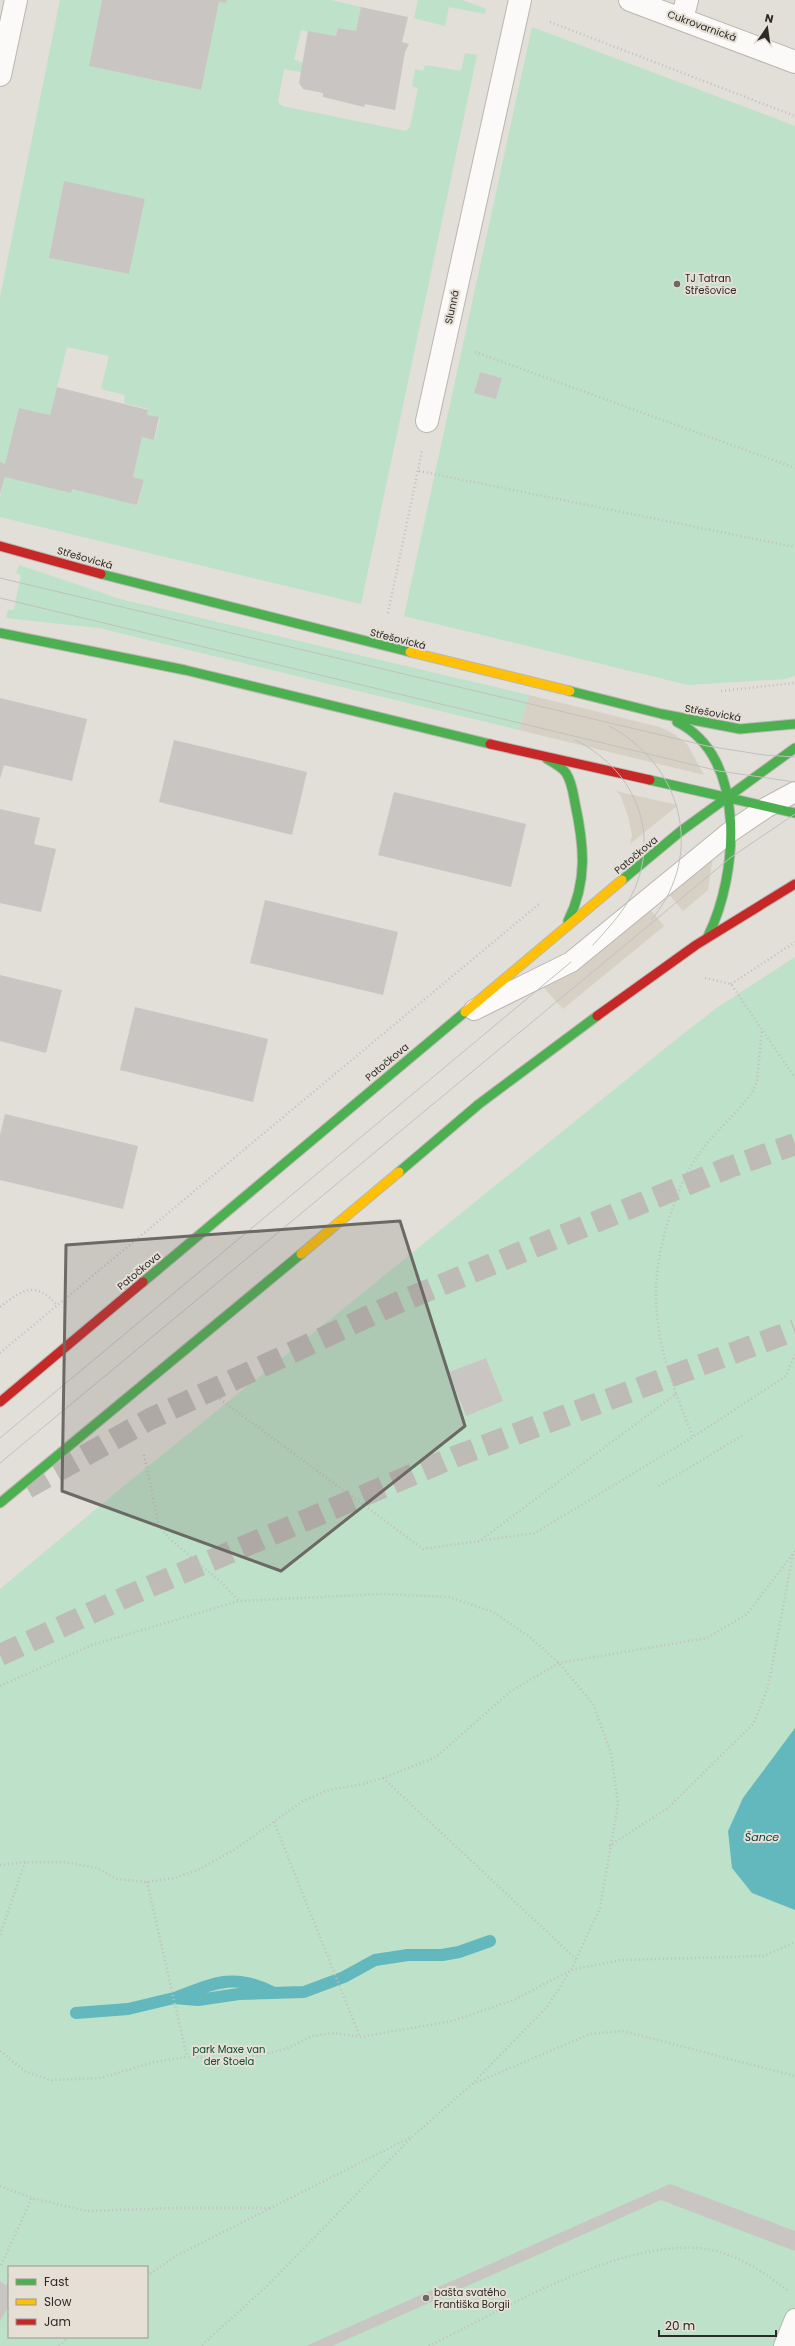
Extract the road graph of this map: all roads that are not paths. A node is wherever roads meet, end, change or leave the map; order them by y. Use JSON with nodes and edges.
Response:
{"nodes":[{"id":1,"x":16,"y":0,"type":"edge"},
{"id":2,"x":520,"y":0,"type":"edge"},
{"id":3,"x":630,"y":0,"type":"edge"},
{"id":4,"x":685,"y":10,"type":"edge"},
{"id":5,"x":795,"y":62,"type":"edge"},
{"id":6,"x":0,"y":75,"type":"edge"},
{"id":7,"x":427,"y":421,"type":"road end"},
{"id":8,"x":0,"y":546,"type":"edge"},
{"id":9,"x":0,"y":633,"type":"edge"},
{"id":10,"x":662,"y":714,"type":"junction"},
{"id":11,"x":795,"y":724,"type":"edge"},
{"id":12,"x":795,"y":748,"type":"edge"},
{"id":13,"x":540,"y":756,"type":"junction"},
{"id":14,"x":795,"y":792,"type":"edge"},
{"id":15,"x":726,"y":797,"type":"junction"},
{"id":16,"x":767,"y":807,"type":"junction"},
{"id":17,"x":795,"y":813,"type":"edge"},
{"id":18,"x":730,"y":832,"type":"junction"},
{"id":19,"x":795,"y":884,"type":"edge"},
{"id":20,"x":564,"y":928,"type":"junction"},
{"id":21,"x":707,"y":938,"type":"junction"},
{"id":22,"x":455,"y":1020,"type":"junction"},
{"id":23,"x":0,"y":1402,"type":"edge"},
{"id":24,"x":0,"y":1503,"type":"edge"},
{"id":25,"x":795,"y":2319,"type":"edge"},
{"id":26,"x":784,"y":2346,"type":"edge"}],
"edges":[{"from":1,"to":6,"type":"street"},
{"from":2,"to":7,"type":"street","name":"Slunná"},
{"from":3,"to":4,"type":"street","name":"Cukrovarnická"},
{"from":4,"to":5,"type":"street","name":"Cukrovarnická"},
{"from":8,"to":10,"type":"street","name":"Střešovická"},
{"from":9,"to":13,"type":"street"},
{"from":10,"to":11,"type":"street","name":"Střešovická"},
{"from":10,"to":15,"type":"street"},
{"from":12,"to":15,"type":"street","name":"Patočkova"},
{"from":13,"to":15,"type":"street"},
{"from":13,"to":20,"type":"street"},
{"from":14,"to":16,"type":"lane"},
{"from":15,"to":16,"type":"street"},
{"from":15,"to":18,"type":"street"},
{"from":15,"to":20,"type":"street","name":"Patočkova"},
{"from":16,"to":17,"type":"street"},
{"from":16,"to":18,"type":"lane"},
{"from":18,"to":21,"type":"street"},
{"from":18,"to":22,"type":"lane"},
{"from":19,"to":21,"type":"street"},
{"from":20,"to":22,"type":"street","name":"Patočkova"},
{"from":21,"to":24,"type":"street"},
{"from":22,"to":23,"type":"street","name":"Patočkova"},
{"from":25,"to":26,"type":"lane"}]}
